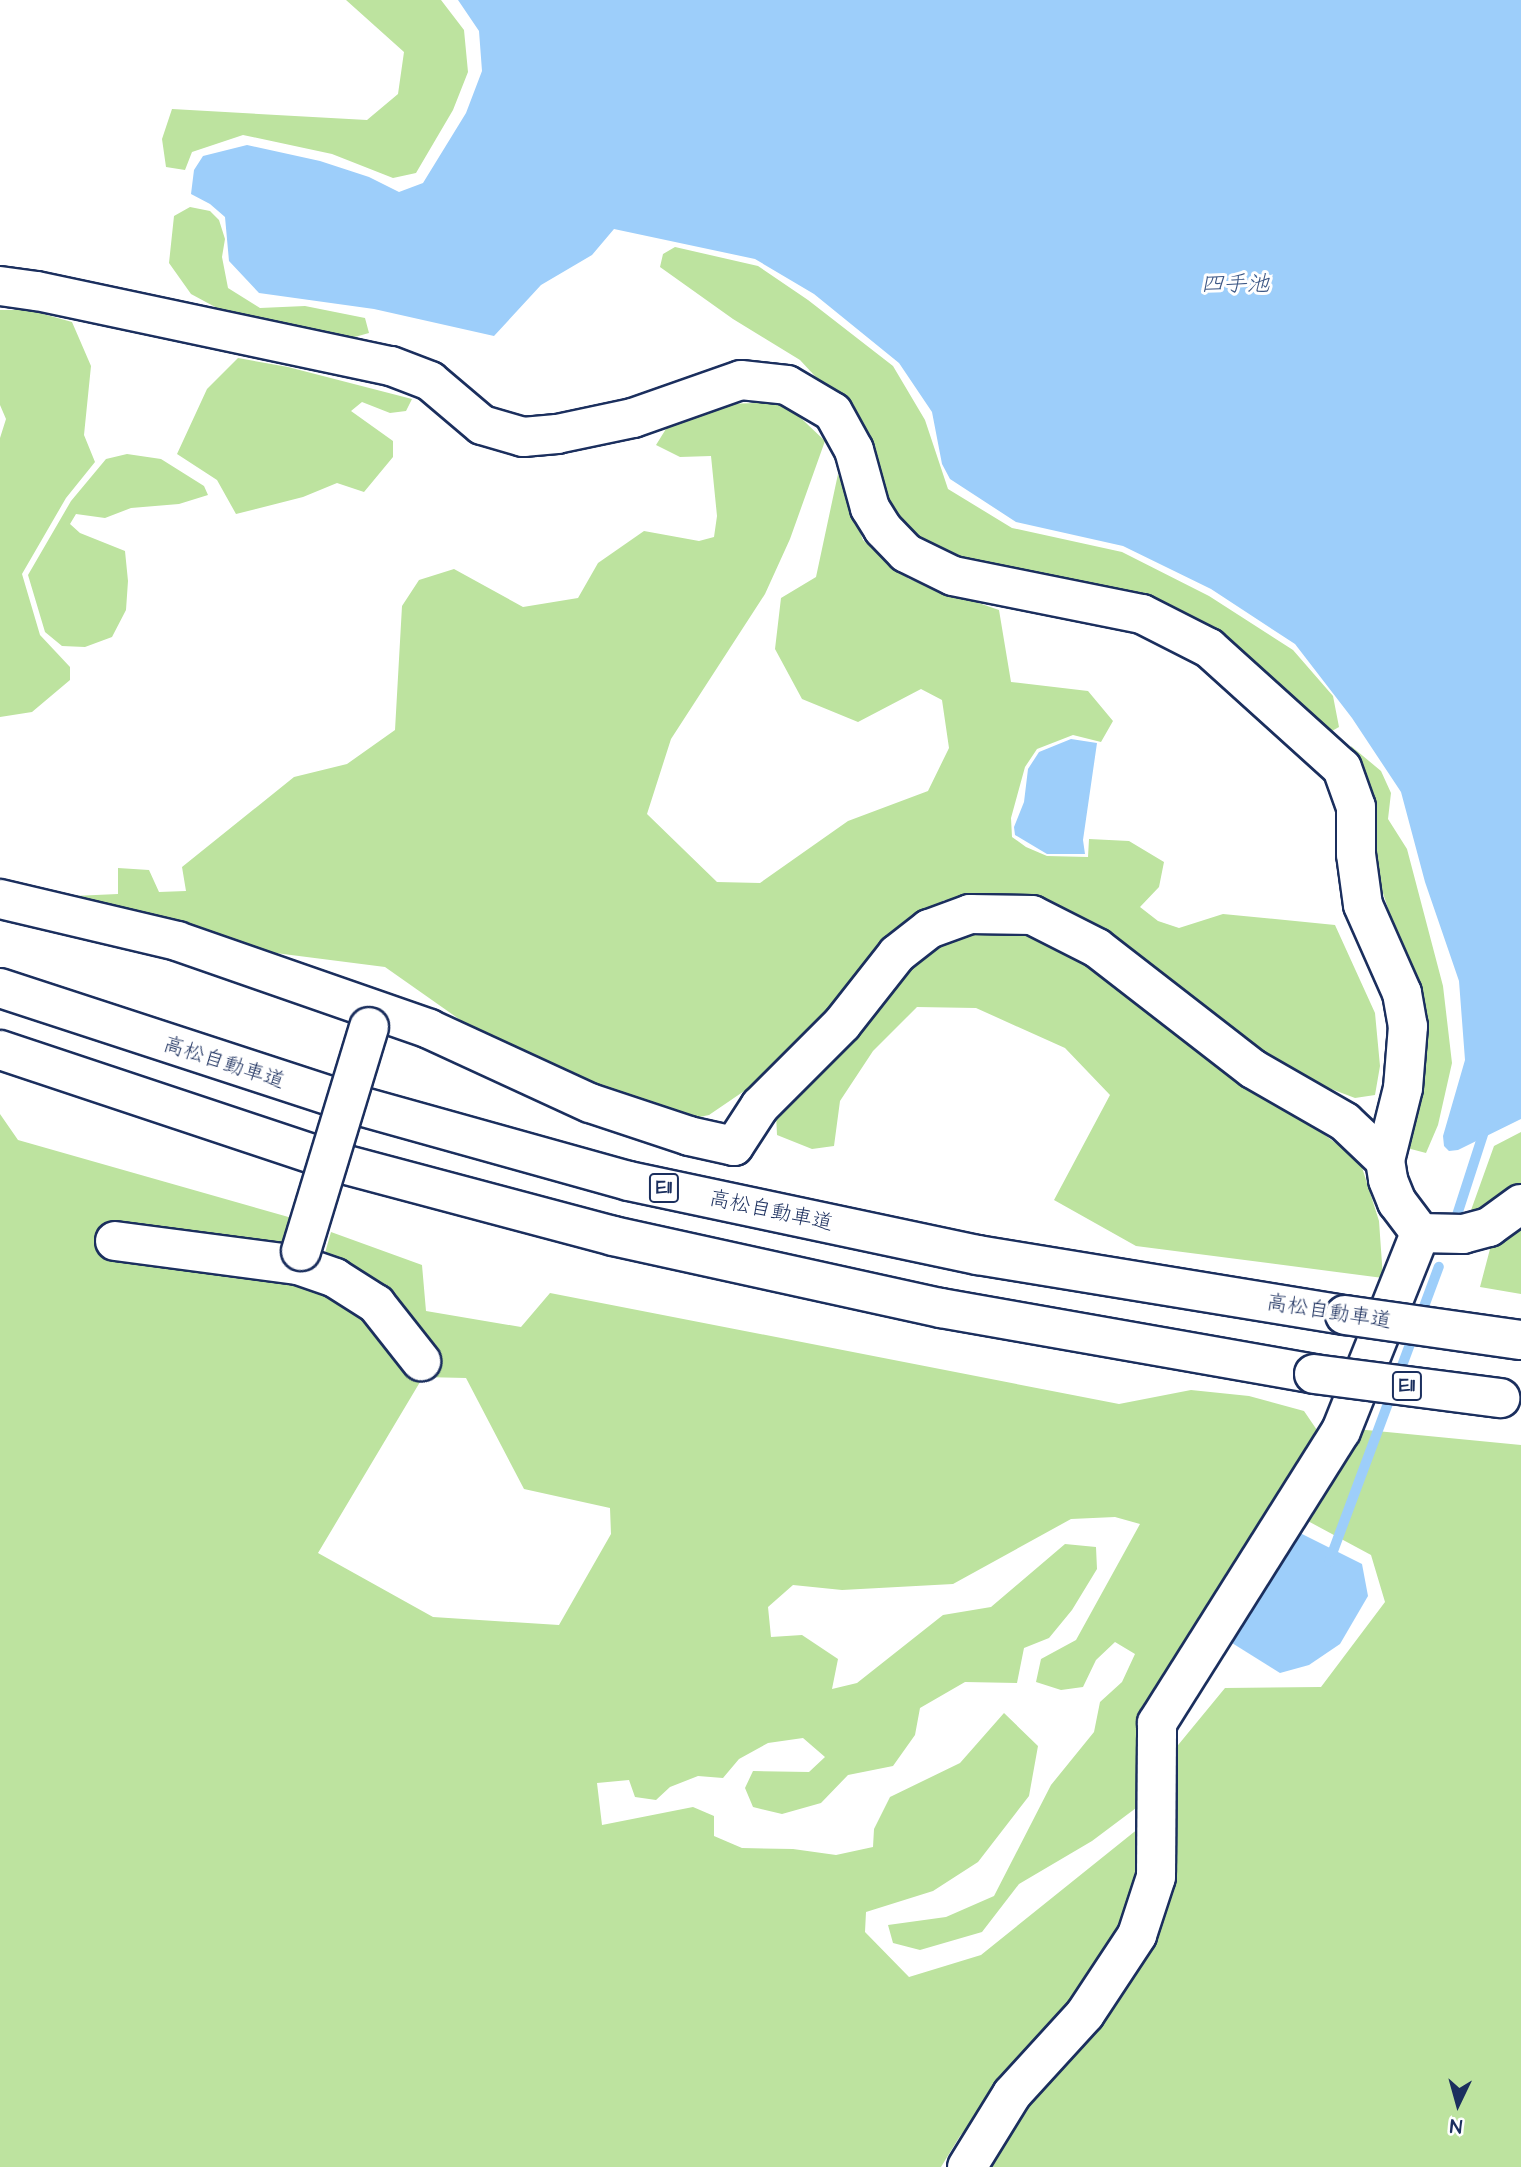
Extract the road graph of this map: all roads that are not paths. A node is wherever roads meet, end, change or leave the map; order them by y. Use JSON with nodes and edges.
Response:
{"nodes":[{"id":1,"x":0,"y":286,"type":"edge"},
{"id":2,"x":0,"y":899,"type":"edge"},
{"id":3,"x":0,"y":988,"type":"edge"},
{"id":4,"x":371,"y":1018,"type":"junction"},
{"id":5,"x":0,"y":1051,"type":"edge"},
{"id":6,"x":1385,"y":1160,"type":"junction"},
{"id":7,"x":1521,"y":1203,"type":"edge"},
{"id":8,"x":1420,"y":1233,"type":"junction"},
{"id":9,"x":115,"y":1241,"type":"dead end"},
{"id":10,"x":299,"y":1258,"type":"junction"},
{"id":11,"x":1521,"y":1340,"type":"edge"},
{"id":12,"x":421,"y":1361,"type":"dead end"},
{"id":13,"x":1511,"y":1399,"type":"edge"},
{"id":14,"x":967,"y":2167,"type":"edge"}],
"edges":[{"from":1,"to":6,"type":"main road"},
{"from":2,"to":4,"type":"main road"},
{"from":3,"to":11,"type":"main road","name":"高松自動車道","number":"E11","bridge":true},
{"from":4,"to":6,"type":"main road"},
{"from":4,"to":10,"type":"main road","bridge":true},
{"from":5,"to":13,"type":"main road","number":"E11","bridge":true},
{"from":6,"to":8,"type":"main road"},
{"from":7,"to":8,"type":"main road"},
{"from":8,"to":14,"type":"main road"},
{"from":9,"to":10,"type":"main road"},
{"from":10,"to":12,"type":"main road"}]}
